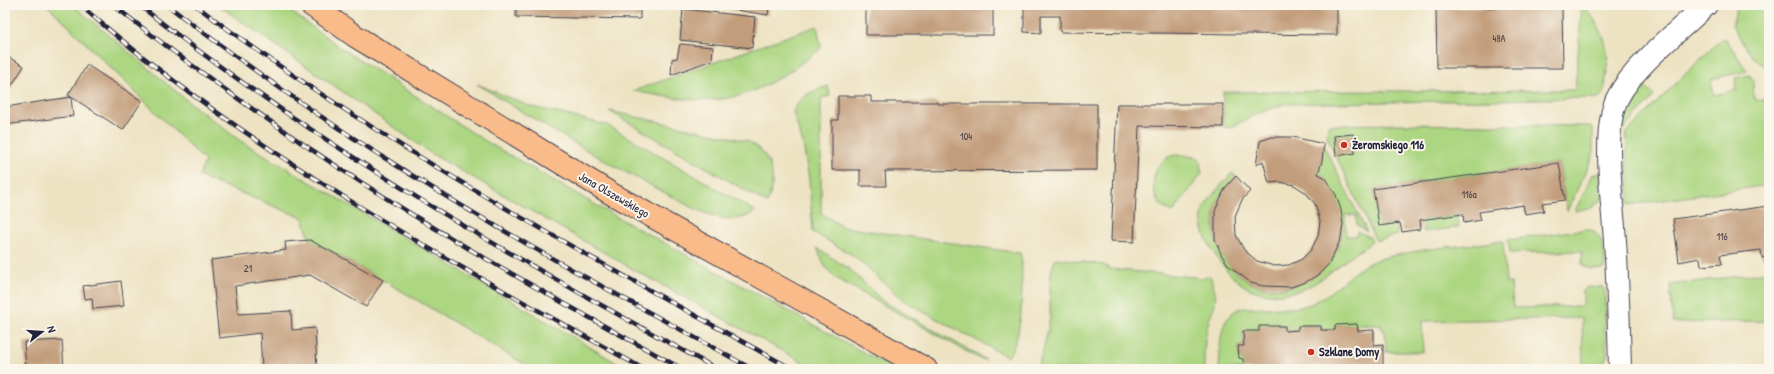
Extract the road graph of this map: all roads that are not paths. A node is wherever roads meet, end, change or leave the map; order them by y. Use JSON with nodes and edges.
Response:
{"nodes":[{"id":1,"x":311,"y":5,"type":"edge"},
{"id":2,"x":1706,"y":5,"type":"edge"},
{"id":3,"x":926,"y":369,"type":"edge"},
{"id":4,"x":1620,"y":369,"type":"edge"}],
"edges":[{"from":1,"to":3,"type":"main road","name":"Jana Olszewskiego"},
{"from":2,"to":4,"type":"street"}]}
